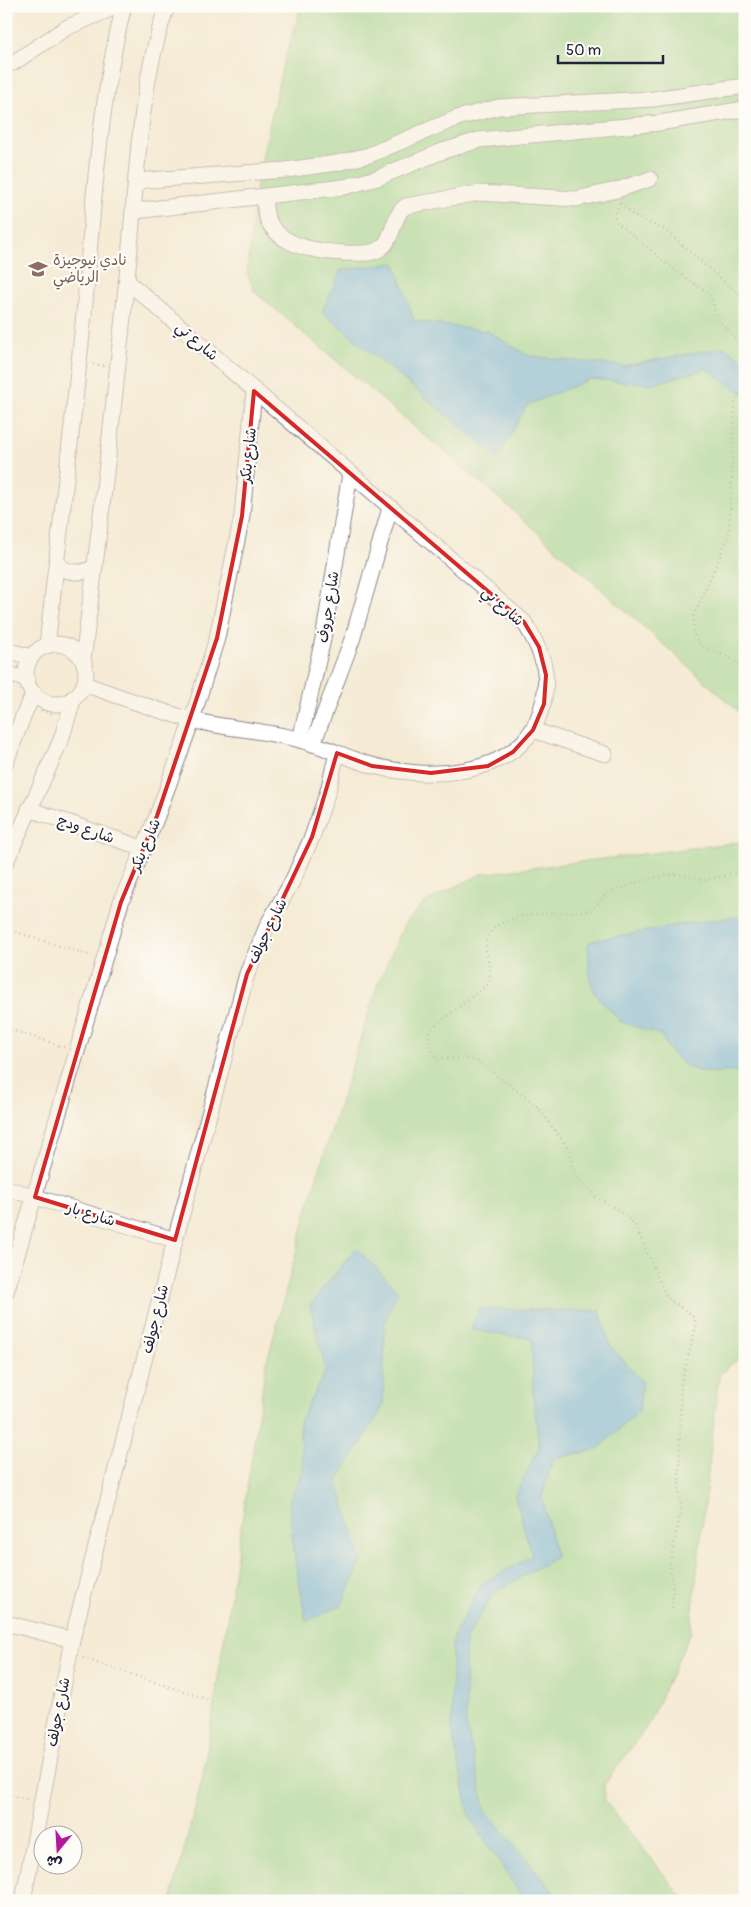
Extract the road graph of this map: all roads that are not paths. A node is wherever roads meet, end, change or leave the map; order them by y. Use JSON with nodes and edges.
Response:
{"nodes":[{"id":1,"x":117,"y":6,"type":"edge"},
{"id":2,"x":124,"y":6,"type":"edge"},
{"id":3,"x":167,"y":6,"type":"edge"},
{"id":4,"x":13,"y":63,"type":"dead end"},
{"id":5,"x":745,"y":86,"type":"edge"},
{"id":6,"x":607,"y":102,"type":"junction"},
{"id":7,"x":745,"y":109,"type":"edge"},
{"id":8,"x":610,"y":128,"type":"junction"},
{"id":9,"x":650,"y":179,"type":"dead end"},
{"id":10,"x":136,"y":181,"type":"junction"},
{"id":11,"x":265,"y":196,"type":"junction"},
{"id":12,"x":134,"y":211,"type":"junction"},
{"id":13,"x":127,"y":281,"type":"junction"},
{"id":14,"x":254,"y":391,"type":"junction"},
{"id":15,"x":350,"y":474,"type":"junction"},
{"id":16,"x":390,"y":508,"type":"junction"},
{"id":17,"x":57,"y":562,"type":"junction"},
{"id":18,"x":94,"y":567,"type":"junction"},
{"id":19,"x":47,"y":646,"type":"junction"},
{"id":20,"x":6,"y":650,"type":"edge"},
{"id":21,"x":31,"y":658,"type":"junction"},
{"id":22,"x":83,"y":660,"type":"junction"},
{"id":23,"x":6,"y":673,"type":"edge"},
{"id":24,"x":84,"y":684,"type":"junction"},
{"id":25,"x":29,"y":693,"type":"junction"},
{"id":26,"x":74,"y":697,"type":"junction"},
{"id":27,"x":192,"y":720,"type":"junction"},
{"id":28,"x":533,"y":730,"type":"junction"},
{"id":29,"x":306,"y":742,"type":"junction"},
{"id":30,"x":337,"y":753,"type":"junction"},
{"id":31,"x":605,"y":754,"type":"dead end"},
{"id":32,"x":6,"y":762,"type":"edge"},
{"id":33,"x":29,"y":809,"type":"junction"},
{"id":34,"x":142,"y":848,"type":"junction"},
{"id":35,"x":6,"y":862,"type":"edge"},
{"id":36,"x":6,"y":1188,"type":"edge"},
{"id":37,"x":35,"y":1196,"type":"junction"},
{"id":38,"x":175,"y":1240,"type":"junction"},
{"id":39,"x":6,"y":1292,"type":"edge"},
{"id":40,"x":6,"y":1624,"type":"edge"},
{"id":41,"x":70,"y":1647,"type":"junction"},
{"id":42,"x":23,"y":1901,"type":"edge"}],
"edges":[{"from":1,"to":4,"type":"street"},
{"from":2,"to":17,"type":"street"},
{"from":3,"to":10,"type":"street"},
{"from":5,"to":6,"type":"street"},
{"from":6,"to":8,"type":"street"},
{"from":6,"to":10,"type":"street"},
{"from":7,"to":8,"type":"street"},
{"from":8,"to":11,"type":"street"},
{"from":9,"to":11,"type":"street"},
{"from":10,"to":12,"type":"street"},
{"from":11,"to":12,"type":"street"},
{"from":12,"to":13,"type":"street"},
{"from":13,"to":14,"type":"street","name":"شارع تي"},
{"from":13,"to":18,"type":"street"},
{"from":14,"to":15,"type":"street","name":"شارع تي"},
{"from":14,"to":27,"type":"street","name":"شارع بنكر"},
{"from":15,"to":16,"type":"street","name":"شارع تي"},
{"from":15,"to":29,"type":"street","name":"شارع جروف"},
{"from":16,"to":28,"type":"street","name":"شارع تي"},
{"from":16,"to":29,"type":"street","name":"شارع جروف"},
{"from":17,"to":18,"type":"street"},
{"from":17,"to":19,"type":"street"},
{"from":18,"to":22,"type":"street"},
{"from":19,"to":21,"type":"street"},
{"from":19,"to":22,"type":"street"},
{"from":20,"to":21,"type":"street"},
{"from":21,"to":25,"type":"street"},
{"from":22,"to":24,"type":"street"},
{"from":23,"to":25,"type":"street"},
{"from":24,"to":26,"type":"street"},
{"from":24,"to":27,"type":"street","name":"شارع تي"},
{"from":25,"to":26,"type":"street"},
{"from":25,"to":32,"type":"street"},
{"from":26,"to":33,"type":"street"},
{"from":27,"to":29,"type":"street","name":"شارع تي"},
{"from":27,"to":34,"type":"street","name":"شارع بنكر"},
{"from":28,"to":30,"type":"street","name":"شارع تي"},
{"from":28,"to":31,"type":"street"},
{"from":29,"to":30,"type":"street","name":"شارع تي"},
{"from":30,"to":38,"type":"street","name":"شارع جولف"},
{"from":33,"to":34,"type":"street","name":"شارع ودج"},
{"from":33,"to":35,"type":"street"},
{"from":34,"to":37,"type":"street","name":"شارع بنكر"},
{"from":36,"to":37,"type":"street","name":"شارع بار"},
{"from":37,"to":38,"type":"street","name":"شارع بار"},
{"from":37,"to":39,"type":"street","name":"شارع بنكر"},
{"from":38,"to":41,"type":"street","name":"شارع جولف"},
{"from":40,"to":41,"type":"street"},
{"from":41,"to":42,"type":"street","name":"شارع جولف"}]}
